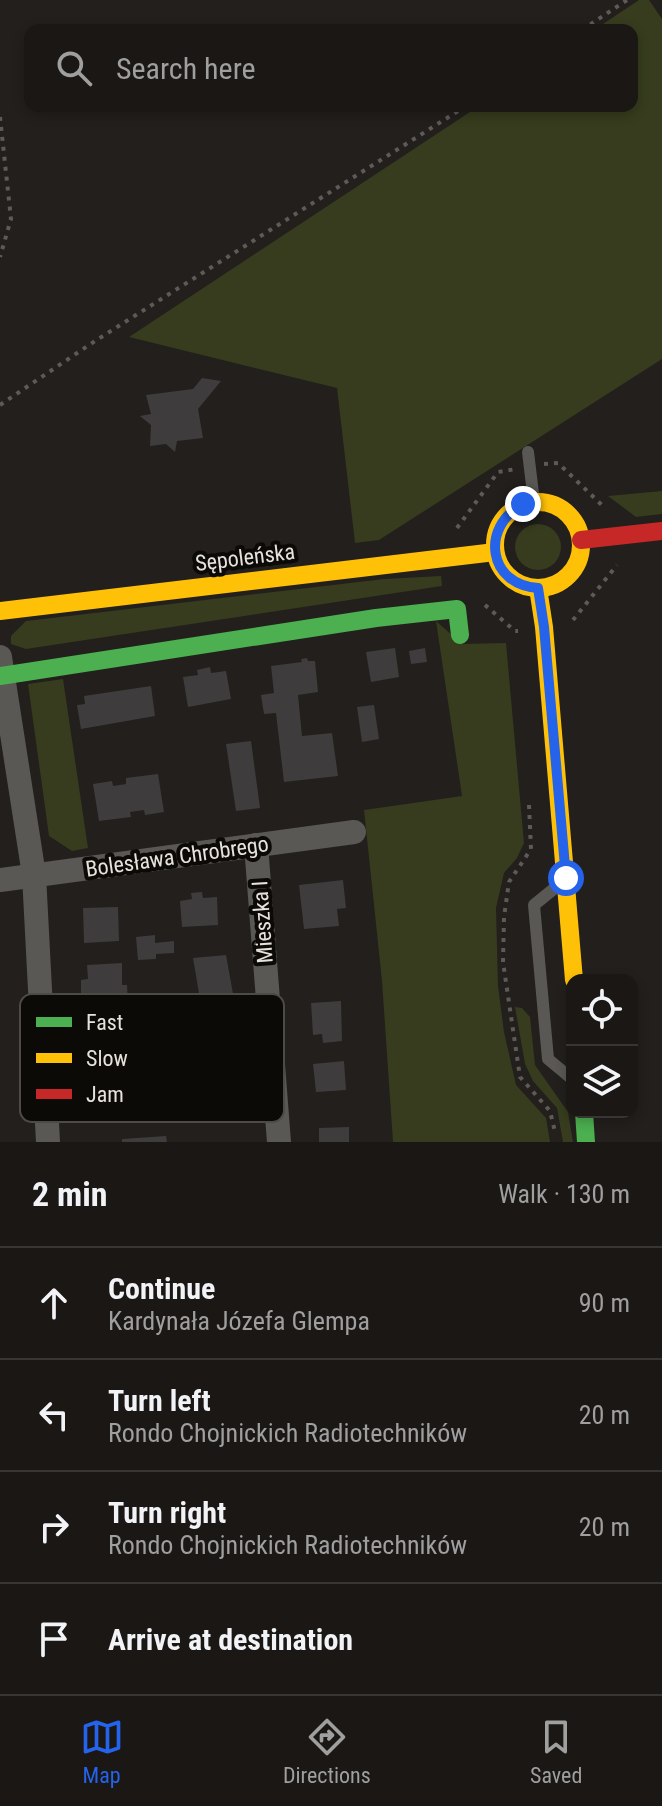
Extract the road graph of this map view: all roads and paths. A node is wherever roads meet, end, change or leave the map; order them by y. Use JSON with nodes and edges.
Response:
{"nodes":[{"id":1,"x":627,"y":0,"type":"edge"},
{"id":2,"x":591,"y":24,"type":"edge"},
{"id":3,"x":457,"y":112,"type":"edge"},
{"id":4,"x":0,"y":117,"type":"edge"},
{"id":5,"x":0,"y":257,"type":"edge"},
{"id":6,"x":0,"y":405,"type":"edge"},
{"id":7,"x":528,"y":452,"type":"dead end"},
{"id":8,"x":534,"y":502,"type":"junction"},
{"id":9,"x":662,"y":531,"type":"edge"},
{"id":10,"x":581,"y":540,"type":"junction"},
{"id":11,"x":495,"y":552,"type":"junction"},
{"id":12,"x":538,"y":588,"type":"junction"},
{"id":13,"x":0,"y":611,"type":"edge"},
{"id":14,"x":460,"y":635,"type":"dead end"},
{"id":15,"x":1,"y":669,"type":"edge"},
{"id":16,"x":354,"y":832,"type":"dead end"},
{"id":17,"x":256,"y":845,"type":"junction"},
{"id":18,"x":34,"y":875,"type":"junction"},
{"id":19,"x":566,"y":878,"type":"junction"},
{"id":20,"x":0,"y":880,"type":"edge"},
{"id":21,"x":574,"y":974,"type":"edge"},
{"id":22,"x":40,"y":994,"type":"edge"},
{"id":23,"x":268,"y":994,"type":"edge"},
{"id":24,"x":566,"y":1074,"type":"edge"},
{"id":25,"x":584,"y":1118,"type":"edge"},
{"id":26,"x":47,"y":1122,"type":"edge"},
{"id":27,"x":277,"y":1122,"type":"edge"},
{"id":28,"x":48,"y":1142,"type":"edge"},
{"id":29,"x":279,"y":1142,"type":"edge"},
{"id":30,"x":586,"y":1142,"type":"edge"}],
"edges":[{"from":1,"to":2,"type":"path"},
{"from":3,"to":6,"type":"path"},
{"from":4,"to":5,"type":"path"},
{"from":7,"to":8,"type":"lane"},
{"from":8,"to":10,"type":"street"},
{"from":8,"to":11,"type":"street"},
{"from":9,"to":10,"type":"street"},
{"from":10,"to":12,"type":"street"},
{"from":11,"to":12,"type":"street"},
{"from":11,"to":13,"type":"street","name":"Sępoleńska"},
{"from":12,"to":19,"type":"street"},
{"from":14,"to":15,"type":"street"},
{"from":15,"to":18,"type":"street"},
{"from":16,"to":17,"type":"street","name":"Bolesława Chrobrego"},
{"from":17,"to":18,"type":"street","name":"Bolesława Chrobrego"},
{"from":17,"to":23,"type":"street","name":"Mieszka I"},
{"from":18,"to":20,"type":"street","name":"Bolesława Chrobrego"},
{"from":18,"to":22,"type":"street"},
{"from":19,"to":21,"type":"street"},
{"from":19,"to":24,"type":"lane"},
{"from":25,"to":30,"type":"street"},
{"from":26,"to":28,"type":"street"},
{"from":27,"to":29,"type":"street","name":"Mieszka I"}]}
